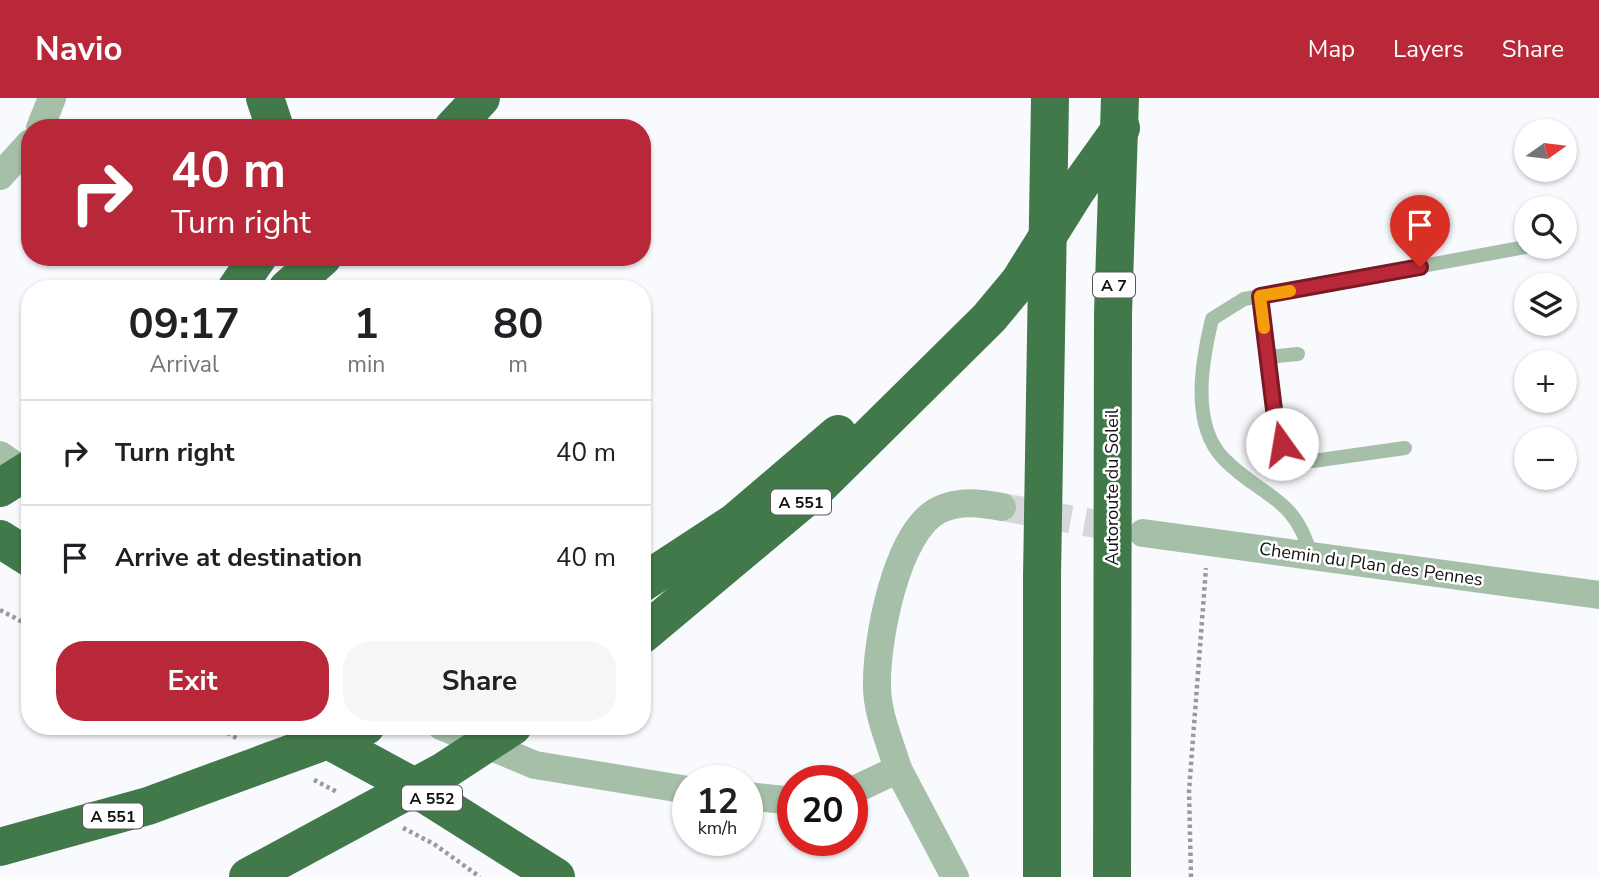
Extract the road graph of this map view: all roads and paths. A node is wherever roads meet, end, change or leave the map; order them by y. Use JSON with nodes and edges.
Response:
{"nodes":[{"id":1,"x":52,"y":98,"type":"edge"},
{"id":2,"x":265,"y":98,"type":"edge"},
{"id":3,"x":481,"y":98,"type":"edge"},
{"id":4,"x":1050,"y":98,"type":"edge"},
{"id":5,"x":1120,"y":98,"type":"edge"},
{"id":6,"x":1143,"y":98,"type":"edge"},
{"id":7,"x":44,"y":119,"type":"edge"},
{"id":8,"x":272,"y":119,"type":"edge"},
{"id":9,"x":461,"y":119,"type":"edge"},
{"id":10,"x":21,"y":153,"type":"edge"},
{"id":11,"x":0,"y":176,"type":"edge"},
{"id":12,"x":1514,"y":249,"type":"edge"},
{"id":13,"x":313,"y":266,"type":"edge"},
{"id":14,"x":298,"y":280,"type":"edge"},
{"id":15,"x":1260,"y":296,"type":"junction"},
{"id":16,"x":943,"y":349,"type":"junction"},
{"id":17,"x":1298,"y":354,"type":"dead end"},
{"id":18,"x":1268,"y":357,"type":"junction"},
{"id":19,"x":1405,"y":448,"type":"dead end"},
{"id":20,"x":0,"y":455,"type":"edge"},
{"id":21,"x":21,"y":470,"type":"edge"},
{"id":22,"x":21,"y":475,"type":"edge"},
{"id":23,"x":0,"y":488,"type":"edge"},
{"id":24,"x":1002,"y":507,"type":"tunnel mouth"},
{"id":25,"x":1143,"y":533,"type":"tunnel mouth"},
{"id":26,"x":0,"y":539,"type":"edge"},
{"id":27,"x":1208,"y":542,"type":"junction"},
{"id":28,"x":21,"y":552,"type":"edge"},
{"id":29,"x":1311,"y":556,"type":"junction"},
{"id":30,"x":0,"y":557,"type":"edge"},
{"id":31,"x":21,"y":568,"type":"edge"},
{"id":32,"x":651,"y":577,"type":"edge"},
{"id":33,"x":1599,"y":595,"type":"edge"},
{"id":34,"x":0,"y":610,"type":"edge"},
{"id":35,"x":21,"y":621,"type":"edge"},
{"id":36,"x":651,"y":627,"type":"edge"},
{"id":37,"x":319,"y":735,"type":"edge"},
{"id":38,"x":342,"y":735,"type":"edge"},
{"id":39,"x":463,"y":735,"type":"edge"},
{"id":40,"x":499,"y":735,"type":"edge"},
{"id":41,"x":898,"y":769,"type":"junction"},
{"id":42,"x":868,"y":783,"type":"edge"},
{"id":43,"x":672,"y":787,"type":"edge"},
{"id":44,"x":0,"y":847,"type":"edge"},
{"id":45,"x":248,"y":877,"type":"edge"},
{"id":46,"x":556,"y":877,"type":"edge"},
{"id":47,"x":955,"y":877,"type":"edge"},
{"id":48,"x":1042,"y":877,"type":"edge"},
{"id":49,"x":1112,"y":877,"type":"edge"},
{"id":50,"x":1191,"y":877,"type":"edge"}],
"edges":[{"from":1,"to":7,"type":"street"},
{"from":2,"to":8,"type":"highway"},
{"from":3,"to":9,"type":"highway"},
{"from":4,"to":48,"type":"highway"},
{"from":5,"to":49,"type":"highway","name":"Autoroute du Soleil","number":"A 7"},
{"from":6,"to":16,"type":"highway","number":"A 551"},
{"from":10,"to":11,"type":"street"},
{"from":12,"to":15,"type":"lane"},
{"from":13,"to":14,"type":"highway"},
{"from":15,"to":18,"type":"lane"},
{"from":15,"to":29,"type":"lane"},
{"from":16,"to":32,"type":"highway","number":"A 551"},
{"from":16,"to":36,"type":"highway","number":"A 551"},
{"from":17,"to":18,"type":"lane"},
{"from":18,"to":19,"type":"lane"},
{"from":20,"to":21,"type":"street"},
{"from":22,"to":23,"type":"highway"},
{"from":24,"to":41,"type":"street"},
{"from":25,"to":27,"type":"street","name":"Chemin du Plan des Pennes"},
{"from":26,"to":28,"type":"highway"},
{"from":27,"to":29,"type":"street","name":"Chemin du Plan des Pennes"},
{"from":27,"to":50,"type":"path"},
{"from":29,"to":33,"type":"street","name":"Chemin du Plan des Pennes"},
{"from":30,"to":31,"type":"highway"},
{"from":34,"to":35,"type":"path"},
{"from":37,"to":46,"type":"highway","number":"A 552"},
{"from":38,"to":44,"type":"highway","number":"A 551"},
{"from":39,"to":43,"type":"street"},
{"from":40,"to":45,"type":"highway"},
{"from":41,"to":42,"type":"street"},
{"from":41,"to":47,"type":"street"}]}
